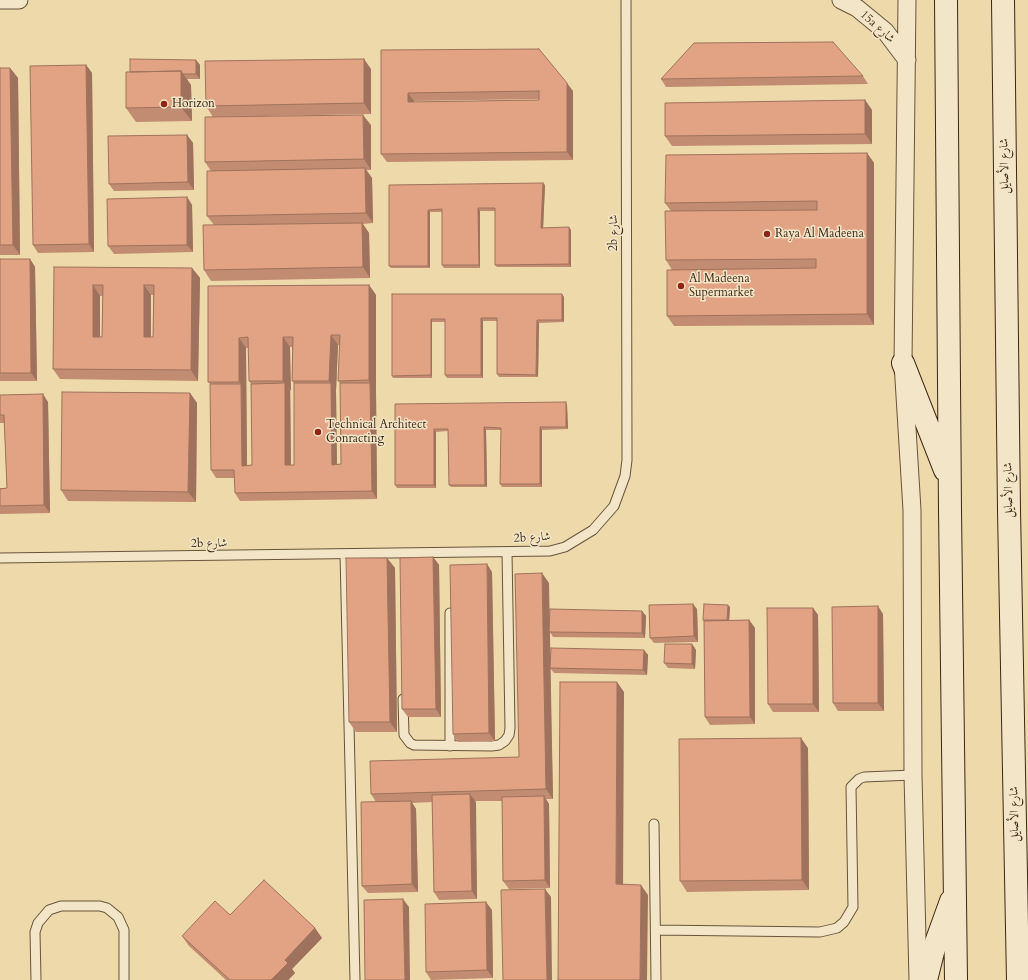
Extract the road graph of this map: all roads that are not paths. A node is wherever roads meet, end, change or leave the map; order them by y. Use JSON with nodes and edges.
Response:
{"nodes":[{"id":1,"x":0,"y":0,"type":"edge"},
{"id":2,"x":19,"y":0,"type":"edge"},
{"id":3,"x":626,"y":0,"type":"edge"},
{"id":4,"x":841,"y":0,"type":"edge"},
{"id":5,"x":907,"y":0,"type":"edge"},
{"id":6,"x":946,"y":0,"type":"edge"},
{"id":7,"x":1003,"y":0,"type":"edge"},
{"id":8,"x":908,"y":60,"type":"junction"},
{"id":9,"x":904,"y":363,"type":"junction"},
{"id":10,"x":950,"y":484,"type":"junction"},
{"id":11,"x":507,"y":552,"type":"junction"},
{"id":12,"x":345,"y":554,"type":"junction"},
{"id":13,"x":0,"y":558,"type":"edge"},
{"id":14,"x":450,"y":613,"type":"edge"},
{"id":15,"x":403,"y":692,"type":"edge"},
{"id":16,"x":450,"y":746,"type":"junction"},
{"id":17,"x":913,"y":775,"type":"junction"},
{"id":18,"x":654,"y":824,"type":"dead end"},
{"id":19,"x":955,"y":890,"type":"junction"},
{"id":20,"x":656,"y":930,"type":"junction"},
{"id":21,"x":36,"y":980,"type":"edge"},
{"id":22,"x":124,"y":980,"type":"edge"},
{"id":23,"x":355,"y":980,"type":"edge"},
{"id":24,"x":656,"y":980,"type":"edge"},
{"id":25,"x":918,"y":980,"type":"edge"},
{"id":26,"x":926,"y":980,"type":"edge"},
{"id":27,"x":956,"y":980,"type":"edge"},
{"id":28,"x":1018,"y":980,"type":"edge"}],
"edges":[{"from":1,"to":2,"type":"street"},
{"from":3,"to":11,"type":"lane","name":"2b شارع"},
{"from":4,"to":8,"type":"street","name":"15a شارع"},
{"from":5,"to":8,"type":"street"},
{"from":6,"to":10,"type":"main road"},
{"from":7,"to":28,"type":"main road","name":"شارع الأصايل"},
{"from":8,"to":9,"type":"street"},
{"from":9,"to":10,"type":"main road"},
{"from":9,"to":17,"type":"street"},
{"from":10,"to":19,"type":"main road"},
{"from":11,"to":12,"type":"lane","name":"2b شارع"},
{"from":11,"to":16,"type":"lane"},
{"from":12,"to":13,"type":"lane","name":"2b شارع"},
{"from":12,"to":23,"type":"lane"},
{"from":14,"to":16,"type":"lane"},
{"from":15,"to":16,"type":"lane"},
{"from":17,"to":20,"type":"lane"},
{"from":17,"to":25,"type":"street"},
{"from":18,"to":20,"type":"lane"},
{"from":19,"to":26,"type":"main road"},
{"from":19,"to":27,"type":"main road"},
{"from":20,"to":24,"type":"lane"},
{"from":21,"to":22,"type":"lane"}]}
